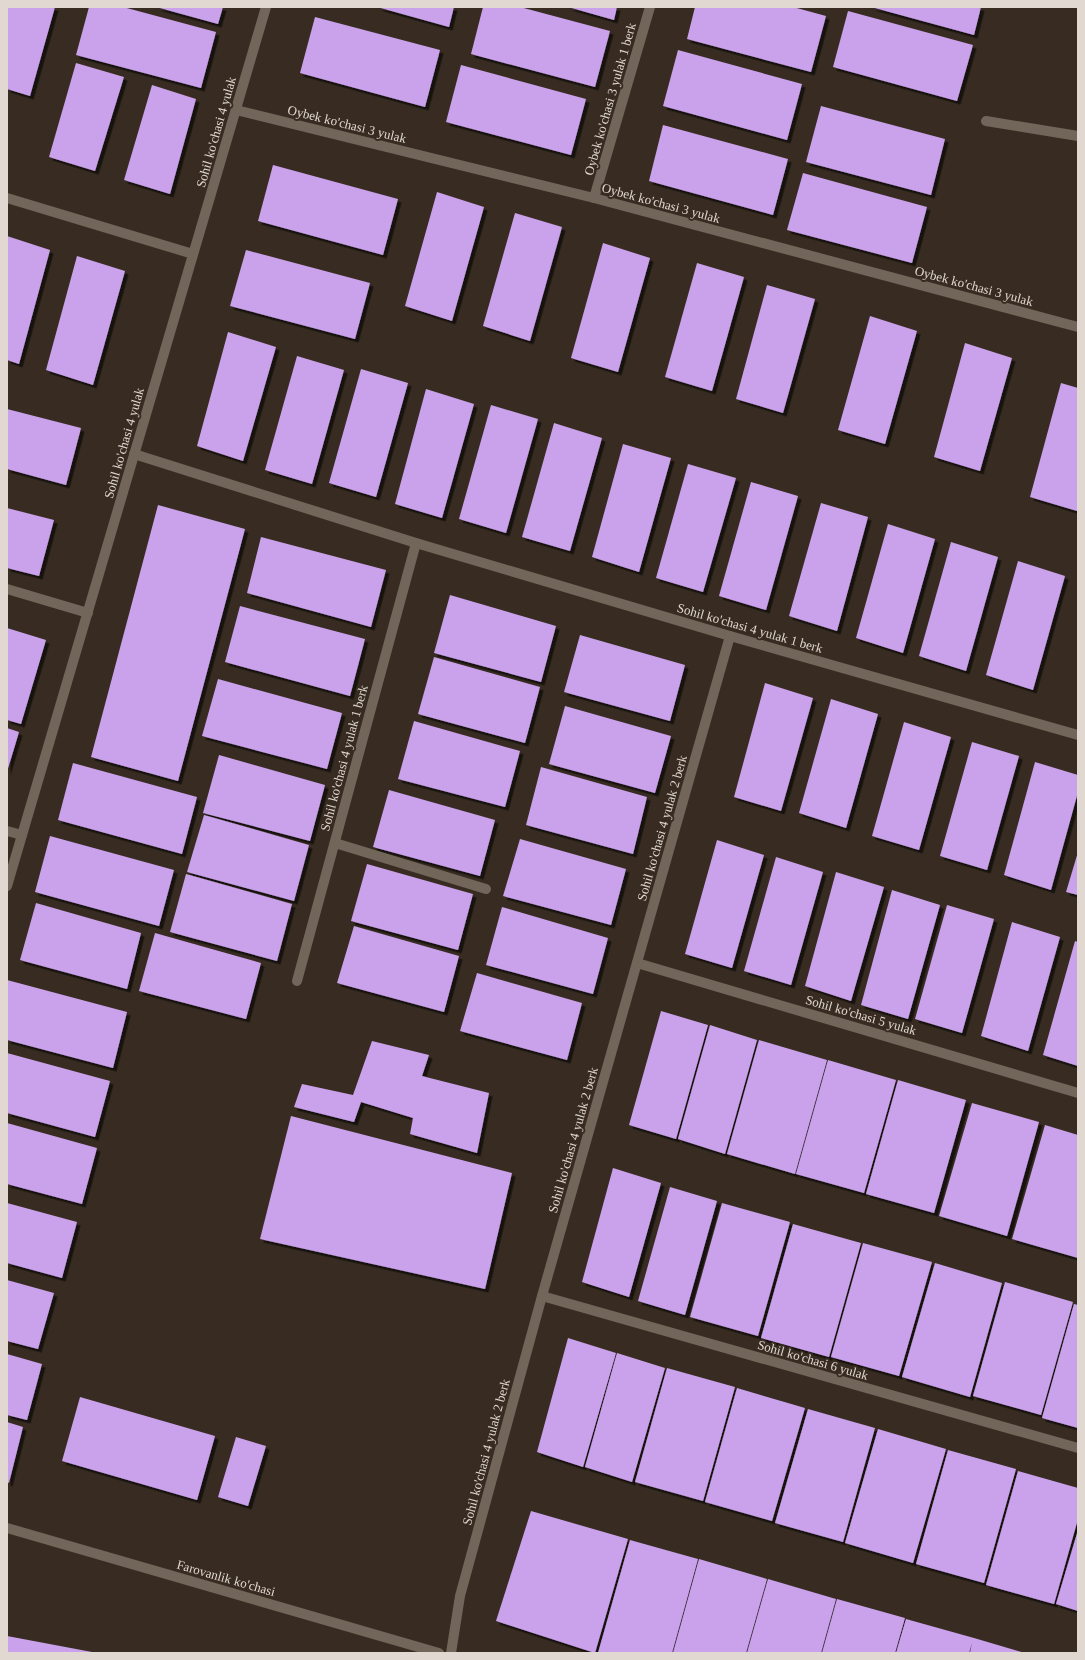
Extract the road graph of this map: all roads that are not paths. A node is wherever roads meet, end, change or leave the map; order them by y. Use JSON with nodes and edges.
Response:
{"nodes":[{"id":1,"x":266,"y":7,"type":"edge"},
{"id":2,"x":650,"y":7,"type":"edge"},
{"id":3,"x":236,"y":110,"type":"junction"},
{"id":4,"x":986,"y":121,"type":"dead end"},
{"id":5,"x":1078,"y":136,"type":"edge"},
{"id":6,"x":7,"y":198,"type":"edge"},
{"id":7,"x":594,"y":198,"type":"junction"},
{"id":8,"x":194,"y":254,"type":"junction"},
{"id":9,"x":1078,"y":327,"type":"edge"},
{"id":10,"x":134,"y":454,"type":"junction"},
{"id":11,"x":416,"y":543,"type":"junction"},
{"id":12,"x":7,"y":589,"type":"edge"},
{"id":13,"x":88,"y":613,"type":"junction"},
{"id":14,"x":730,"y":636,"type":"junction"},
{"id":15,"x":1078,"y":735,"type":"edge"},
{"id":16,"x":7,"y":831,"type":"edge"},
{"id":17,"x":22,"y":835,"type":"junction"},
{"id":18,"x":334,"y":843,"type":"junction"},
{"id":19,"x":7,"y":886,"type":"edge"},
{"id":20,"x":486,"y":889,"type":"dead end"},
{"id":21,"x":636,"y":963,"type":"junction"},
{"id":22,"x":297,"y":981,"type":"dead end"},
{"id":23,"x":1078,"y":1093,"type":"edge"},
{"id":24,"x":542,"y":1296,"type":"junction"},
{"id":25,"x":1078,"y":1448,"type":"edge"},
{"id":26,"x":7,"y":1528,"type":"edge"},
{"id":27,"x":438,"y":1653,"type":"edge"},
{"id":28,"x":451,"y":1653,"type":"edge"}],
"edges":[{"from":1,"to":3,"type":"street","name":"Sohil ko'chasi 4 yulak"},
{"from":2,"to":7,"type":"street","name":"Oybek ko'chasi 3 yulak 1 berk"},
{"from":3,"to":7,"type":"street","name":"Oybek ko'chasi 3 yulak"},
{"from":3,"to":8,"type":"street","name":"Sohil ko'chasi 4 yulak"},
{"from":4,"to":5,"type":"street"},
{"from":6,"to":8,"type":"street"},
{"from":7,"to":9,"type":"street","name":"Oybek ko'chasi 3 yulak"},
{"from":8,"to":10,"type":"street","name":"Sohil ko'chasi 4 yulak"},
{"from":10,"to":11,"type":"street","name":"Sohil ko'chasi 4 yulak 1 berk"},
{"from":10,"to":13,"type":"street","name":"Sohil ko'chasi 4 yulak"},
{"from":11,"to":14,"type":"street","name":"Sohil ko'chasi 4 yulak 1 berk"},
{"from":11,"to":18,"type":"street","name":"Sohil ko'chasi 4 yulak 1 berk"},
{"from":12,"to":13,"type":"street"},
{"from":13,"to":17,"type":"street","name":"Sohil ko'chasi 4 yulak"},
{"from":14,"to":15,"type":"street","name":"Sohil ko'chasi 4 yulak 1 berk"},
{"from":14,"to":21,"type":"street","name":"Sohil ko'chasi 4 yulak 2 berk"},
{"from":16,"to":17,"type":"street"},
{"from":17,"to":19,"type":"street","name":"Sohil ko'chasi 4 yulak"},
{"from":18,"to":20,"type":"street"},
{"from":18,"to":22,"type":"street","name":"Sohil ko'chasi 4 yulak 1 berk"},
{"from":21,"to":23,"type":"street","name":"Sohil ko'chasi 5 yulak"},
{"from":21,"to":24,"type":"street","name":"Sohil ko'chasi 4 yulak 2 berk"},
{"from":24,"to":25,"type":"street","name":"Sohil ko'chasi 6 yulak"},
{"from":24,"to":28,"type":"street","name":"Sohil ko'chasi 4 yulak 2 berk"},
{"from":26,"to":27,"type":"street","name":"Farovanlik ko'chasi"}]}
